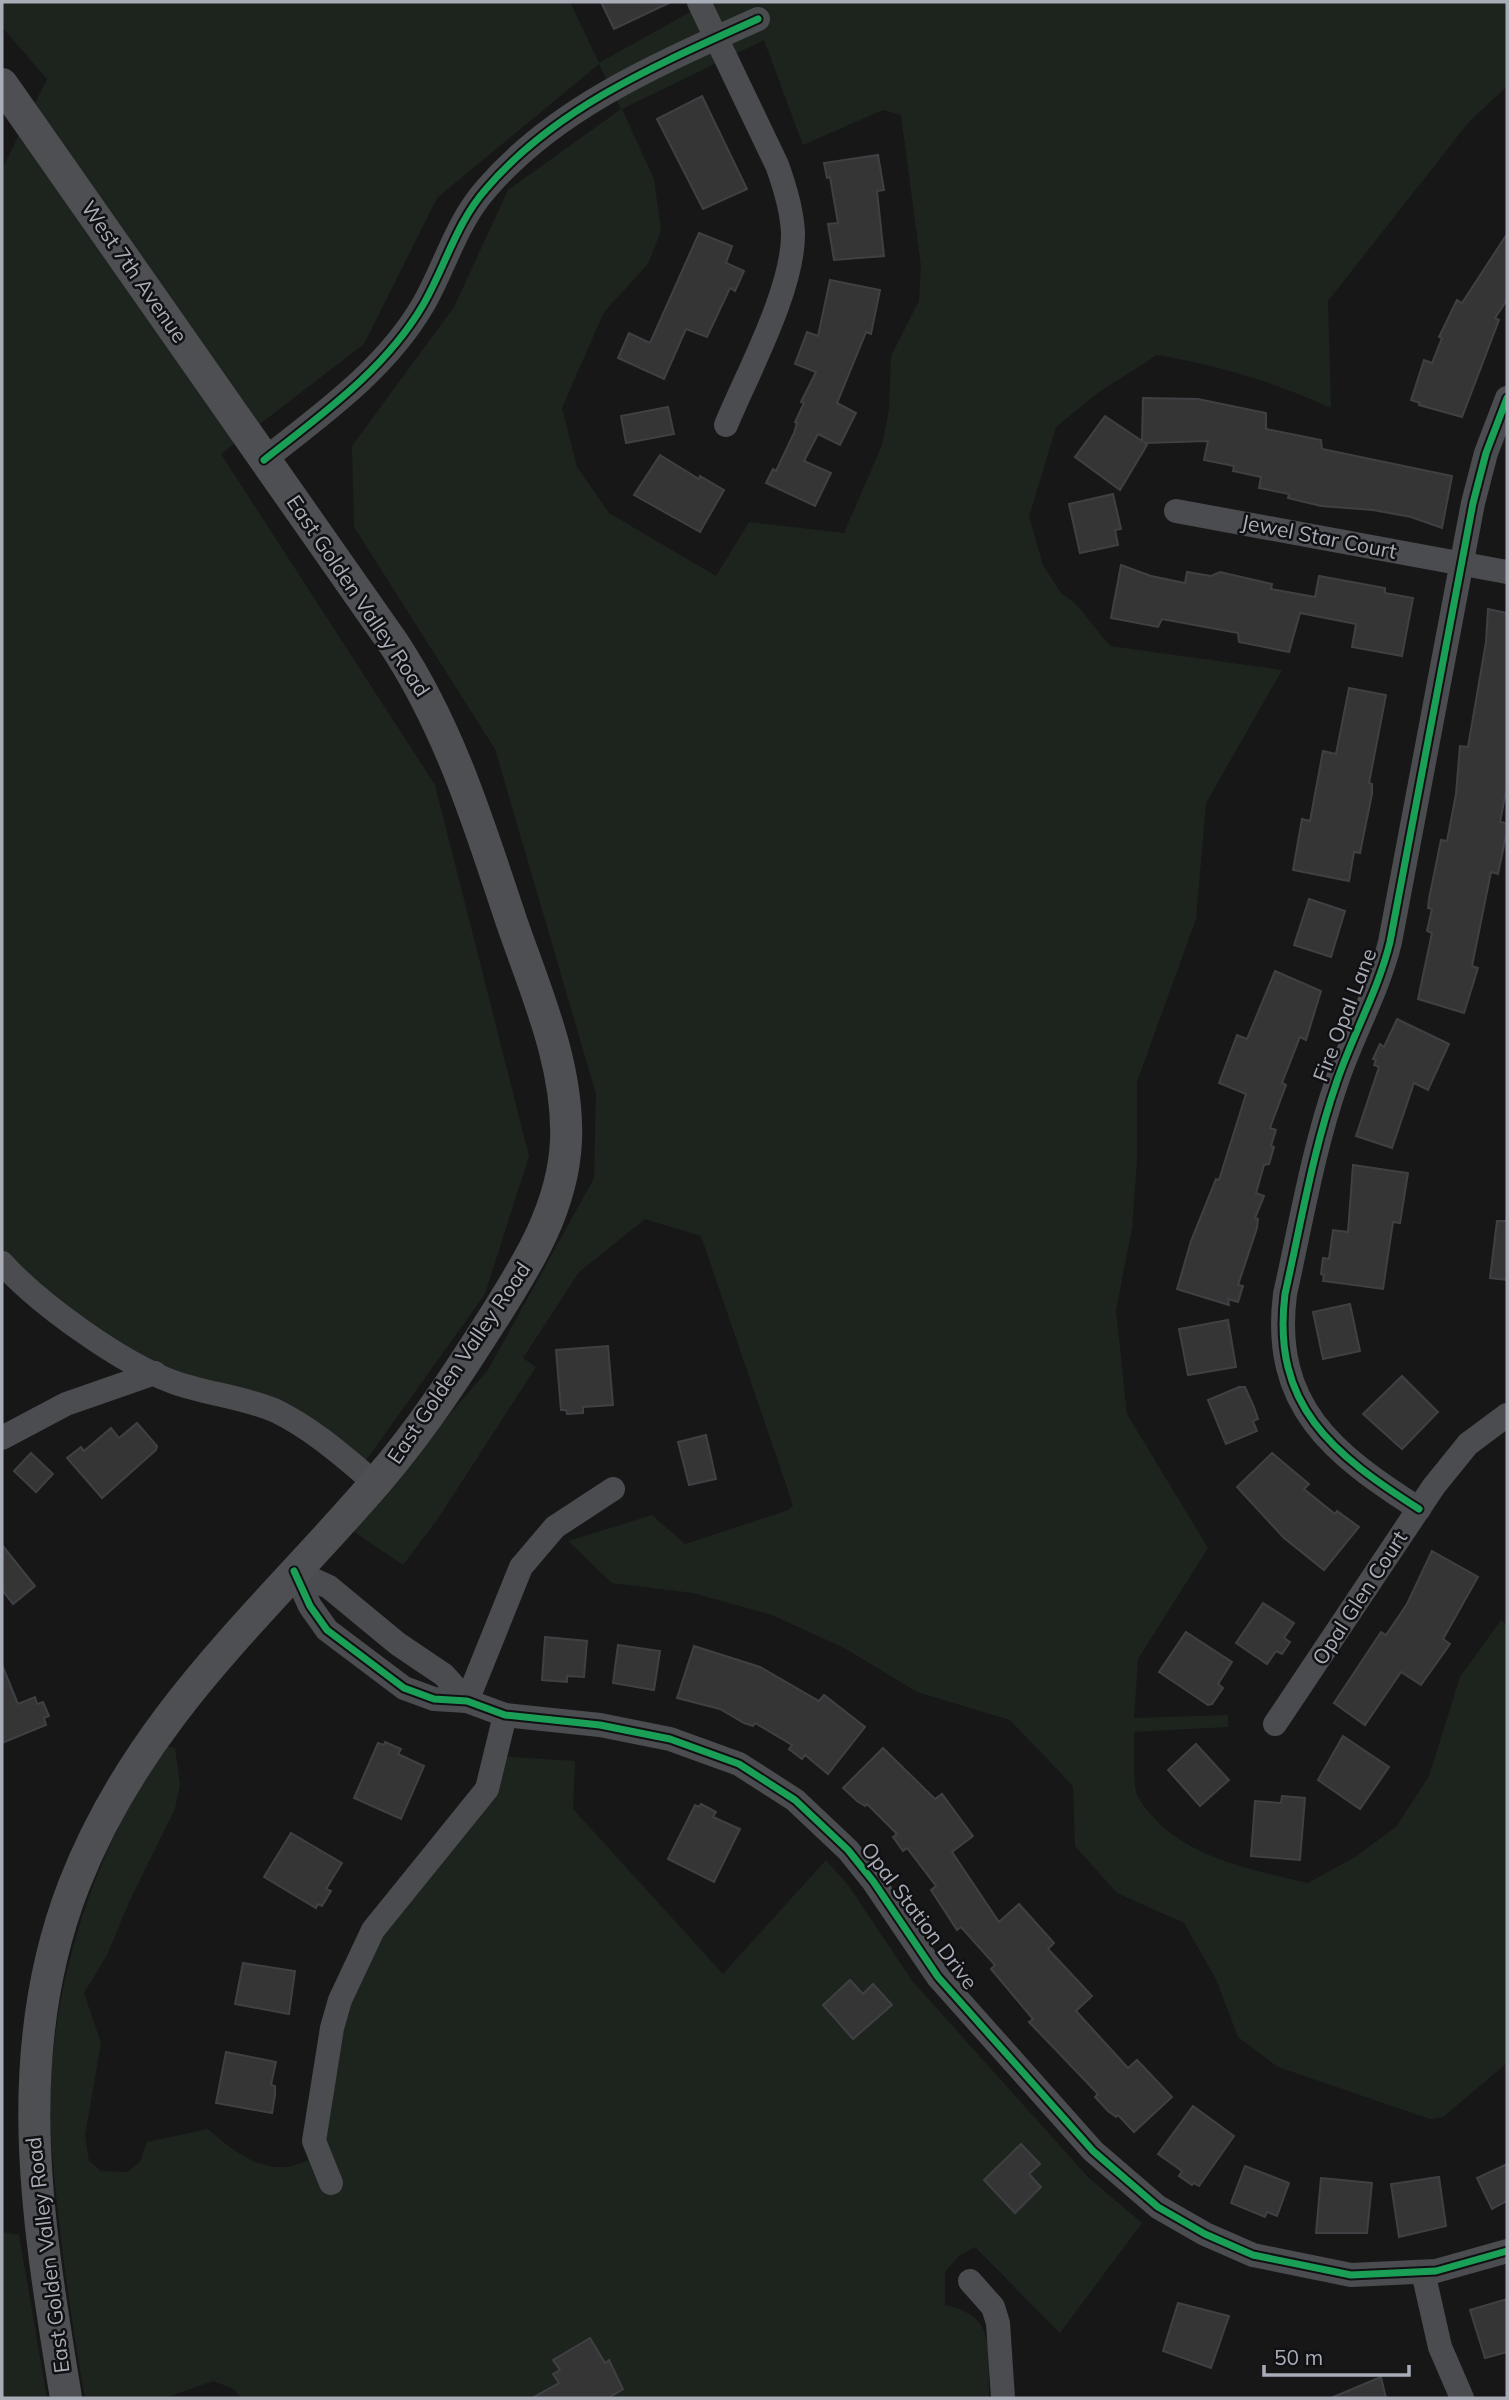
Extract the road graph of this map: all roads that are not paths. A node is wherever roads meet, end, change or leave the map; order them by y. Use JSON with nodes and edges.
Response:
{"nodes":[{"id":1,"x":699,"y":2,"type":"edge"},
{"id":2,"x":758,"y":19,"type":"dead end"},
{"id":3,"x":715,"y":38,"type":"junction"},
{"id":4,"x":2,"y":84,"type":"edge"},
{"id":5,"x":1507,"y":398,"type":"edge"},
{"id":6,"x":726,"y":425,"type":"dead end"},
{"id":7,"x":264,"y":460,"type":"junction"},
{"id":8,"x":1176,"y":510,"type":"dead end"},
{"id":9,"x":1461,"y":564,"type":"junction"},
{"id":10,"x":1507,"y":572,"type":"edge"},
{"id":11,"x":2,"y":1263,"type":"edge"},
{"id":12,"x":155,"y":1373,"type":"junction"},
{"id":13,"x":1507,"y":1415,"type":"edge"},
{"id":14,"x":2,"y":1438,"type":"edge"},
{"id":15,"x":375,"y":1483,"type":"junction"},
{"id":16,"x":613,"y":1489,"type":"dead end"},
{"id":17,"x":1419,"y":1509,"type":"junction"},
{"id":18,"x":294,"y":1571,"type":"junction"},
{"id":19,"x":467,"y":1701,"type":"junction"},
{"id":20,"x":505,"y":1715,"type":"junction"},
{"id":21,"x":1275,"y":1724,"type":"dead end"},
{"id":22,"x":331,"y":2183,"type":"dead end"},
{"id":23,"x":1507,"y":2251,"type":"edge"},
{"id":24,"x":1423,"y":2272,"type":"junction"},
{"id":25,"x":970,"y":2281,"type":"dead end"},
{"id":26,"x":66,"y":2398,"type":"edge"},
{"id":27,"x":1003,"y":2398,"type":"edge"},
{"id":28,"x":1462,"y":2398,"type":"edge"}],
"edges":[{"from":1,"to":3,"type":"street"},
{"from":2,"to":3,"type":"street"},
{"from":3,"to":6,"type":"street"},
{"from":3,"to":7,"type":"street"},
{"from":4,"to":7,"type":"main road","name":"West 7th Avenue"},
{"from":5,"to":9,"type":"street","name":"Fire Opal Lane"},
{"from":7,"to":15,"type":"main road","name":"East Golden Valley Road"},
{"from":8,"to":9,"type":"street","name":"Jewel Star Court"},
{"from":9,"to":10,"type":"street","name":"Jewel Star Court"},
{"from":9,"to":17,"type":"street","name":"Fire Opal Lane"},
{"from":11,"to":12,"type":"street"},
{"from":12,"to":14,"type":"street"},
{"from":12,"to":15,"type":"street"},
{"from":13,"to":17,"type":"street","name":"Opal Glen Court"},
{"from":15,"to":18,"type":"main road","name":"East Golden Valley Road"},
{"from":16,"to":19,"type":"street"},
{"from":17,"to":21,"type":"street","name":"Opal Glen Court"},
{"from":18,"to":19,"type":"street","name":"Opal Station Drive"},
{"from":18,"to":19,"type":"street","name":"Opal Station Drive"},
{"from":18,"to":26,"type":"main road","name":"East Golden Valley Road"},
{"from":19,"to":20,"type":"street","name":"Opal Station Drive"},
{"from":20,"to":22,"type":"street"},
{"from":20,"to":24,"type":"street","name":"Opal Station Drive"},
{"from":23,"to":24,"type":"street","name":"Opal Station Drive"},
{"from":24,"to":28,"type":"street"},
{"from":25,"to":27,"type":"street"}]}
